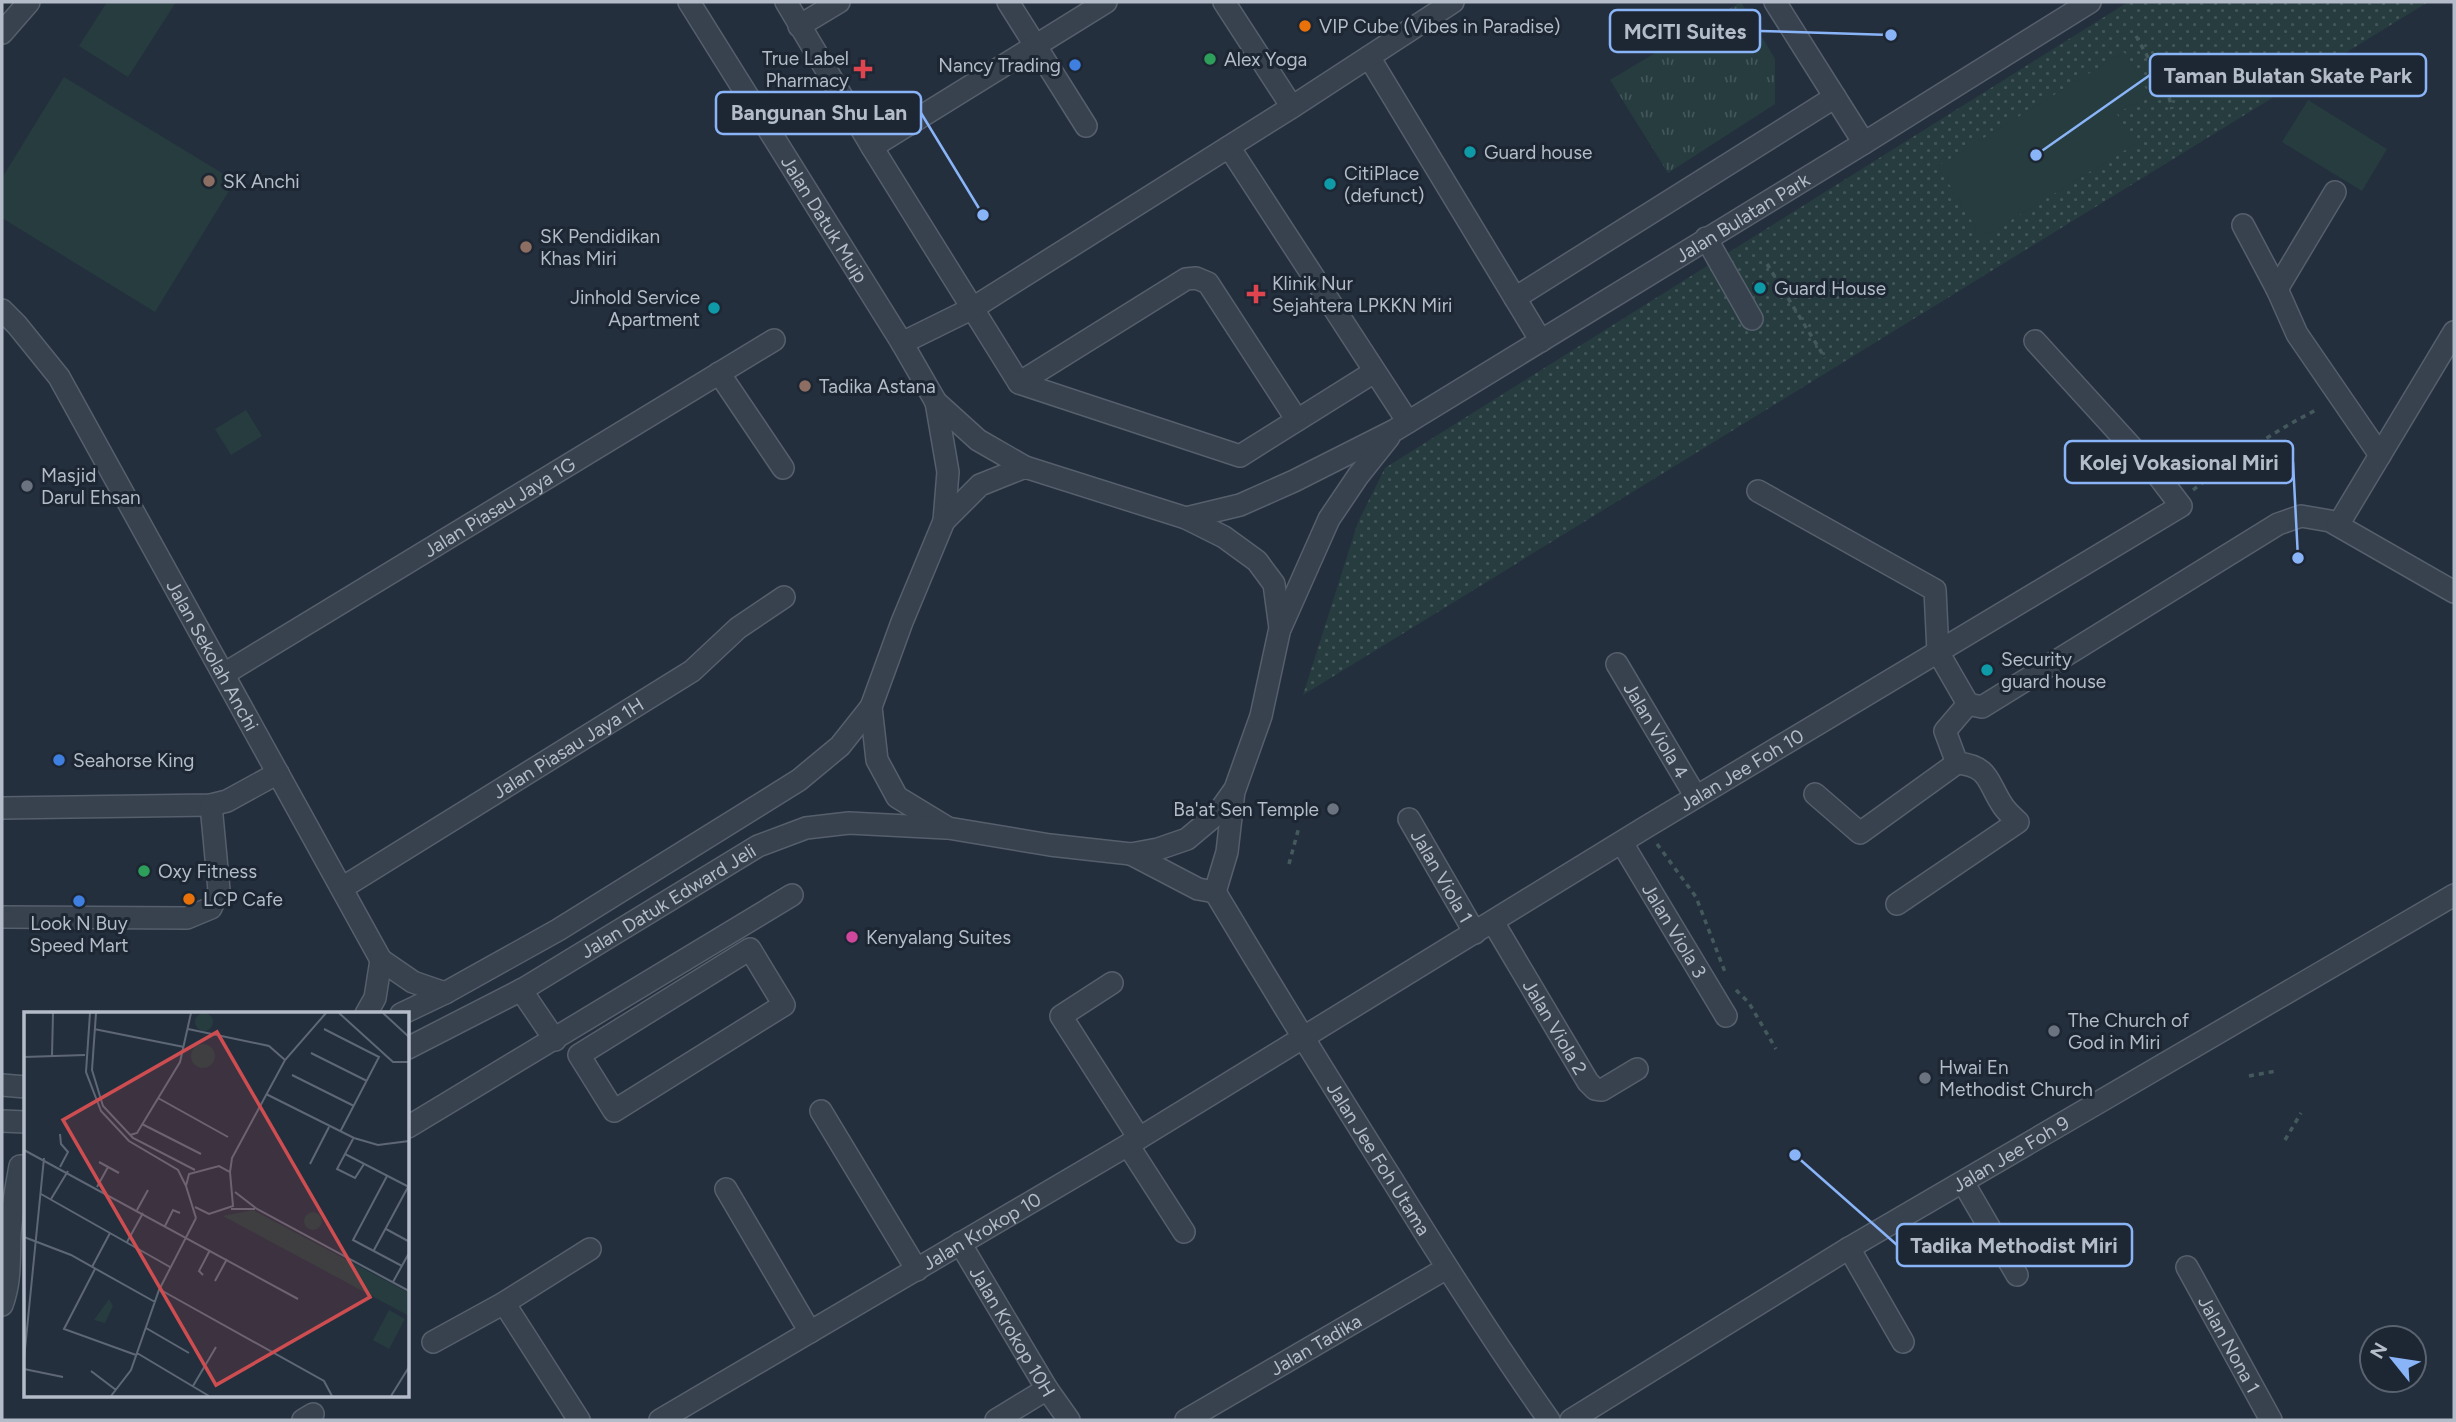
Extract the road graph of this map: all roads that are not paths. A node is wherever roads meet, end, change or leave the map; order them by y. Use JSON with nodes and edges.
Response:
{"nodes":[{"id":1,"x":29,"y":2,"type":"edge"},
{"id":2,"x":689,"y":2,"type":"edge"},
{"id":3,"x":786,"y":2,"type":"edge"},
{"id":4,"x":838,"y":2,"type":"edge"},
{"id":5,"x":1008,"y":2,"type":"edge"},
{"id":6,"x":1106,"y":2,"type":"edge"},
{"id":7,"x":1224,"y":2,"type":"edge"},
{"id":8,"x":1453,"y":2,"type":"edge"},
{"id":9,"x":1775,"y":2,"type":"edge"},
{"id":10,"x":2090,"y":2,"type":"edge"},
{"id":11,"x":799,"y":26,"type":"junction"},
{"id":12,"x":2,"y":33,"type":"edge"},
{"id":13,"x":1035,"y":46,"type":"junction"},
{"id":14,"x":1369,"y":57,"type":"junction"},
{"id":15,"x":1835,"y":97,"type":"junction"},
{"id":16,"x":1292,"y":107,"type":"junction"},
{"id":17,"x":1086,"y":126,"type":"dead end"},
{"id":18,"x":1864,"y":143,"type":"junction"},
{"id":19,"x":872,"y":147,"type":"junction"},
{"id":20,"x":1229,"y":147,"type":"junction"},
{"id":21,"x":2335,"y":192,"type":"dead end"},
{"id":22,"x":2243,"y":225,"type":"dead end"},
{"id":23,"x":1706,"y":239,"type":"junction"},
{"id":24,"x":2277,"y":289,"type":"junction"},
{"id":25,"x":1515,"y":298,"type":"junction"},
{"id":26,"x":973,"y":308,"type":"junction"},
{"id":27,"x":2,"y":310,"type":"edge"},
{"id":28,"x":1752,"y":319,"type":"dead end"},
{"id":29,"x":2454,"y":332,"type":"edge"},
{"id":30,"x":774,"y":340,"type":"dead end"},
{"id":31,"x":1541,"y":341,"type":"junction"},
{"id":32,"x":2035,"y":341,"type":"dead end"},
{"id":33,"x":902,"y":343,"type":"junction"},
{"id":34,"x":1374,"y":372,"type":"junction"},
{"id":35,"x":719,"y":373,"type":"junction"},
{"id":36,"x":1020,"y":383,"type":"junction"},
{"id":37,"x":936,"y":402,"type":"junction"},
{"id":38,"x":1297,"y":420,"type":"junction"},
{"id":39,"x":1401,"y":426,"type":"junction"},
{"id":40,"x":2380,"y":455,"type":"junction"},
{"id":41,"x":1025,"y":467,"type":"junction"},
{"id":42,"x":783,"y":468,"type":"dead end"},
{"id":43,"x":1758,"y":491,"type":"dead end"},
{"id":44,"x":1186,"y":519,"type":"junction"},
{"id":45,"x":944,"y":521,"type":"junction"},
{"id":46,"x":2338,"y":525,"type":"junction"},
{"id":47,"x":2454,"y":592,"type":"edge"},
{"id":48,"x":784,"y":597,"type":"dead end"},
{"id":49,"x":1280,"y":628,"type":"junction"},
{"id":50,"x":1938,"y":652,"type":"junction"},
{"id":51,"x":1617,"y":664,"type":"dead end"},
{"id":52,"x":224,"y":674,"type":"junction"},
{"id":53,"x":1968,"y":704,"type":"junction"},
{"id":54,"x":871,"y":707,"type":"junction"},
{"id":55,"x":1957,"y":763,"type":"junction"},
{"id":56,"x":278,"y":773,"type":"junction"},
{"id":57,"x":1235,"y":789,"type":"junction"},
{"id":58,"x":1815,"y":794,"type":"dead end"},
{"id":59,"x":1696,"y":797,"type":"junction"},
{"id":60,"x":211,"y":805,"type":"junction"},
{"id":61,"x":2,"y":808,"type":"edge"},
{"id":62,"x":1409,"y":819,"type":"dead end"},
{"id":63,"x":948,"y":828,"type":"junction"},
{"id":64,"x":1622,"y":843,"type":"junction"},
{"id":65,"x":1131,"y":853,"type":"junction"},
{"id":66,"x":342,"y":888,"type":"junction"},
{"id":67,"x":1215,"y":892,"type":"junction"},
{"id":68,"x":792,"y":895,"type":"dead end"},
{"id":69,"x":2454,"y":895,"type":"edge"},
{"id":70,"x":1897,"y":904,"type":"dead end"},
{"id":71,"x":2,"y":917,"type":"edge"},
{"id":72,"x":1484,"y":928,"type":"junction"},
{"id":73,"x":381,"y":960,"type":"junction"},
{"id":74,"x":1112,"y":983,"type":"dead end"},
{"id":75,"x":522,"y":990,"type":"junction"},
{"id":76,"x":445,"y":993,"type":"junction"},
{"id":77,"x":367,"y":1012,"type":"edge"},
{"id":78,"x":405,"y":1012,"type":"edge"},
{"id":79,"x":1726,"y":1016,"type":"dead end"},
{"id":80,"x":1302,"y":1037,"type":"junction"},
{"id":81,"x":555,"y":1040,"type":"junction"},
{"id":82,"x":410,"y":1047,"type":"edge"},
{"id":83,"x":579,"y":1055,"type":"joint"},
{"id":84,"x":1637,"y":1069,"type":"dead end"},
{"id":85,"x":2,"y":1085,"type":"edge"},
{"id":86,"x":24,"y":1087,"type":"edge"},
{"id":87,"x":821,"y":1111,"type":"dead end"},
{"id":88,"x":2,"y":1121,"type":"edge"},
{"id":89,"x":24,"y":1122,"type":"edge"},
{"id":90,"x":410,"y":1127,"type":"edge"},
{"id":91,"x":1133,"y":1141,"type":"junction"},
{"id":92,"x":16,"y":1166,"type":"edge"},
{"id":93,"x":1963,"y":1182,"type":"junction"},
{"id":94,"x":726,"y":1189,"type":"dead end"},
{"id":95,"x":1184,"y":1232,"type":"dead end"},
{"id":96,"x":960,"y":1243,"type":"junction"},
{"id":97,"x":1849,"y":1248,"type":"junction"},
{"id":98,"x":590,"y":1249,"type":"dead end"},
{"id":99,"x":2187,"y":1267,"type":"dead end"},
{"id":100,"x":1447,"y":1268,"type":"junction"},
{"id":101,"x":917,"y":1270,"type":"junction"},
{"id":102,"x":2017,"y":1275,"type":"dead end"},
{"id":103,"x":504,"y":1303,"type":"junction"},
{"id":104,"x":2,"y":1305,"type":"edge"},
{"id":105,"x":810,"y":1332,"type":"junction"},
{"id":106,"x":433,"y":1342,"type":"dead end"},
{"id":107,"x":1903,"y":1342,"type":"dead end"},
{"id":108,"x":1047,"y":1389,"type":"junction"},
{"id":109,"x":579,"y":1420,"type":"edge"},
{"id":110,"x":660,"y":1420,"type":"edge"},
{"id":111,"x":996,"y":1420,"type":"edge"},
{"id":112,"x":1069,"y":1420,"type":"edge"},
{"id":113,"x":1186,"y":1420,"type":"edge"},
{"id":114,"x":1549,"y":1420,"type":"edge"},
{"id":115,"x":1571,"y":1420,"type":"edge"},
{"id":116,"x":2271,"y":1420,"type":"edge"}],
"edges":[{"from":1,"to":12,"type":"street"},
{"from":2,"to":33,"type":"street","name":"Jalan Datuk Muip"},
{"from":3,"to":11,"type":"street"},
{"from":4,"to":11,"type":"street"},
{"from":5,"to":13,"type":"street"},
{"from":6,"to":13,"type":"street"},
{"from":7,"to":16,"type":"street"},
{"from":8,"to":14,"type":"street"},
{"from":9,"to":15,"type":"street"},
{"from":10,"to":18,"type":"street","name":"Jalan Bulatan Park"},
{"from":11,"to":19,"type":"street"},
{"from":13,"to":17,"type":"street"},
{"from":13,"to":19,"type":"street"},
{"from":14,"to":16,"type":"street"},
{"from":14,"to":25,"type":"street"},
{"from":15,"to":18,"type":"street"},
{"from":15,"to":25,"type":"street"},
{"from":16,"to":20,"type":"street"},
{"from":18,"to":23,"type":"street","name":"Jalan Bulatan Park"},
{"from":19,"to":26,"type":"street"},
{"from":20,"to":26,"type":"street"},
{"from":20,"to":34,"type":"street"},
{"from":21,"to":24,"type":"street"},
{"from":22,"to":24,"type":"street"},
{"from":23,"to":28,"type":"street"},
{"from":23,"to":31,"type":"street","name":"Jalan Bulatan Park"},
{"from":24,"to":40,"type":"street"},
{"from":25,"to":31,"type":"street"},
{"from":26,"to":33,"type":"street"},
{"from":26,"to":36,"type":"street"},
{"from":27,"to":52,"type":"street","name":"Jalan Sekolah Anchi"},
{"from":29,"to":40,"type":"street"},
{"from":30,"to":35,"type":"street","name":"Jalan Piasau Jaya 1G"},
{"from":31,"to":39,"type":"street","name":"Jalan Bulatan Park"},
{"from":32,"to":50,"type":"street","name":"Jalan Jee Foh 10"},
{"from":33,"to":37,"type":"street","name":"Jalan Datuk Muip"},
{"from":34,"to":38,"type":"street"},
{"from":34,"to":39,"type":"street"},
{"from":35,"to":42,"type":"street"},
{"from":35,"to":52,"type":"street","name":"Jalan Piasau Jaya 1G"},
{"from":36,"to":38,"type":"street"},
{"from":36,"to":38,"type":"street"},
{"from":37,"to":41,"type":"street"},
{"from":37,"to":45,"type":"street"},
{"from":39,"to":44,"type":"street"},
{"from":39,"to":49,"type":"street"},
{"from":40,"to":46,"type":"street"},
{"from":41,"to":44,"type":"street"},
{"from":41,"to":45,"type":"street"},
{"from":43,"to":50,"type":"street"},
{"from":44,"to":49,"type":"street"},
{"from":45,"to":54,"type":"street"},
{"from":46,"to":47,"type":"street"},
{"from":46,"to":53,"type":"street"},
{"from":48,"to":66,"type":"street","name":"Jalan Piasau Jaya 1H"},
{"from":49,"to":57,"type":"street"},
{"from":50,"to":53,"type":"street"},
{"from":50,"to":59,"type":"street","name":"Jalan Jee Foh 10"},
{"from":51,"to":59,"type":"street","name":"Jalan Viola 4"},
{"from":52,"to":56,"type":"street","name":"Jalan Sekolah Anchi"},
{"from":53,"to":55,"type":"street"},
{"from":54,"to":63,"type":"street"},
{"from":54,"to":76,"type":"street","name":"Jalan Datuk Edward Jeli"},
{"from":55,"to":58,"type":"street"},
{"from":55,"to":70,"type":"street"},
{"from":56,"to":60,"type":"street"},
{"from":56,"to":66,"type":"street","name":"Jalan Sekolah Anchi"},
{"from":57,"to":65,"type":"street"},
{"from":57,"to":67,"type":"street"},
{"from":59,"to":64,"type":"street","name":"Jalan Jee Foh 10"},
{"from":60,"to":61,"type":"street"},
{"from":60,"to":71,"type":"street"},
{"from":62,"to":72,"type":"street","name":"Jalan Viola 1"},
{"from":63,"to":65,"type":"street","name":"Jalan Datuk Edward Jeli"},
{"from":63,"to":75,"type":"street","name":"Jalan Datuk Edward Jeli"},
{"from":64,"to":72,"type":"street","name":"Jalan Jee Foh 10"},
{"from":64,"to":79,"type":"street","name":"Jalan Viola 3"},
{"from":65,"to":67,"type":"street"},
{"from":66,"to":73,"type":"street","name":"Jalan Sekolah Anchi"},
{"from":67,"to":80,"type":"street","name":"Jalan Jee Foh Utama"},
{"from":68,"to":81,"type":"street"},
{"from":69,"to":93,"type":"street","name":"Jalan Jee Foh 9"},
{"from":72,"to":80,"type":"street","name":"Jalan Jee Foh 10"},
{"from":72,"to":84,"type":"street","name":"Jalan Viola 2"},
{"from":73,"to":76,"type":"street"},
{"from":73,"to":77,"type":"street"},
{"from":74,"to":91,"type":"street"},
{"from":75,"to":81,"type":"street"},
{"from":75,"to":82,"type":"street","name":"Jalan Datuk Edward Jeli"},
{"from":76,"to":78,"type":"street","name":"Jalan Datuk Edward Jeli"},
{"from":80,"to":91,"type":"street","name":"Jalan Krokop 10"},
{"from":80,"to":100,"type":"street","name":"Jalan Jee Foh Utama"},
{"from":81,"to":90,"type":"street"},
{"from":83,"to":83,"type":"street"},
{"from":85,"to":86,"type":"street"},
{"from":87,"to":101,"type":"street"},
{"from":88,"to":89,"type":"street"},
{"from":91,"to":95,"type":"street"},
{"from":91,"to":96,"type":"street","name":"Jalan Krokop 10"},
{"from":92,"to":104,"type":"street"},
{"from":93,"to":97,"type":"street","name":"Jalan Jee Foh 9"},
{"from":93,"to":102,"type":"street"},
{"from":94,"to":105,"type":"street"},
{"from":96,"to":101,"type":"street","name":"Jalan Krokop 10"},
{"from":96,"to":108,"type":"street","name":"Jalan Krokop 10H"},
{"from":97,"to":107,"type":"street"},
{"from":97,"to":115,"type":"street","name":"Jalan Jee Foh 9"},
{"from":98,"to":103,"type":"street"},
{"from":99,"to":116,"type":"street","name":"Jalan Nona 1"},
{"from":100,"to":113,"type":"street","name":"Jalan Tadika"},
{"from":100,"to":114,"type":"street","name":"Jalan Jee Foh Utama"},
{"from":101,"to":105,"type":"street","name":"Jalan Krokop 10"},
{"from":103,"to":106,"type":"street"},
{"from":103,"to":109,"type":"street"},
{"from":105,"to":110,"type":"street","name":"Jalan Krokop 10"},
{"from":108,"to":111,"type":"street"},
{"from":108,"to":112,"type":"street","name":"Jalan Krokop 10H"}]}
